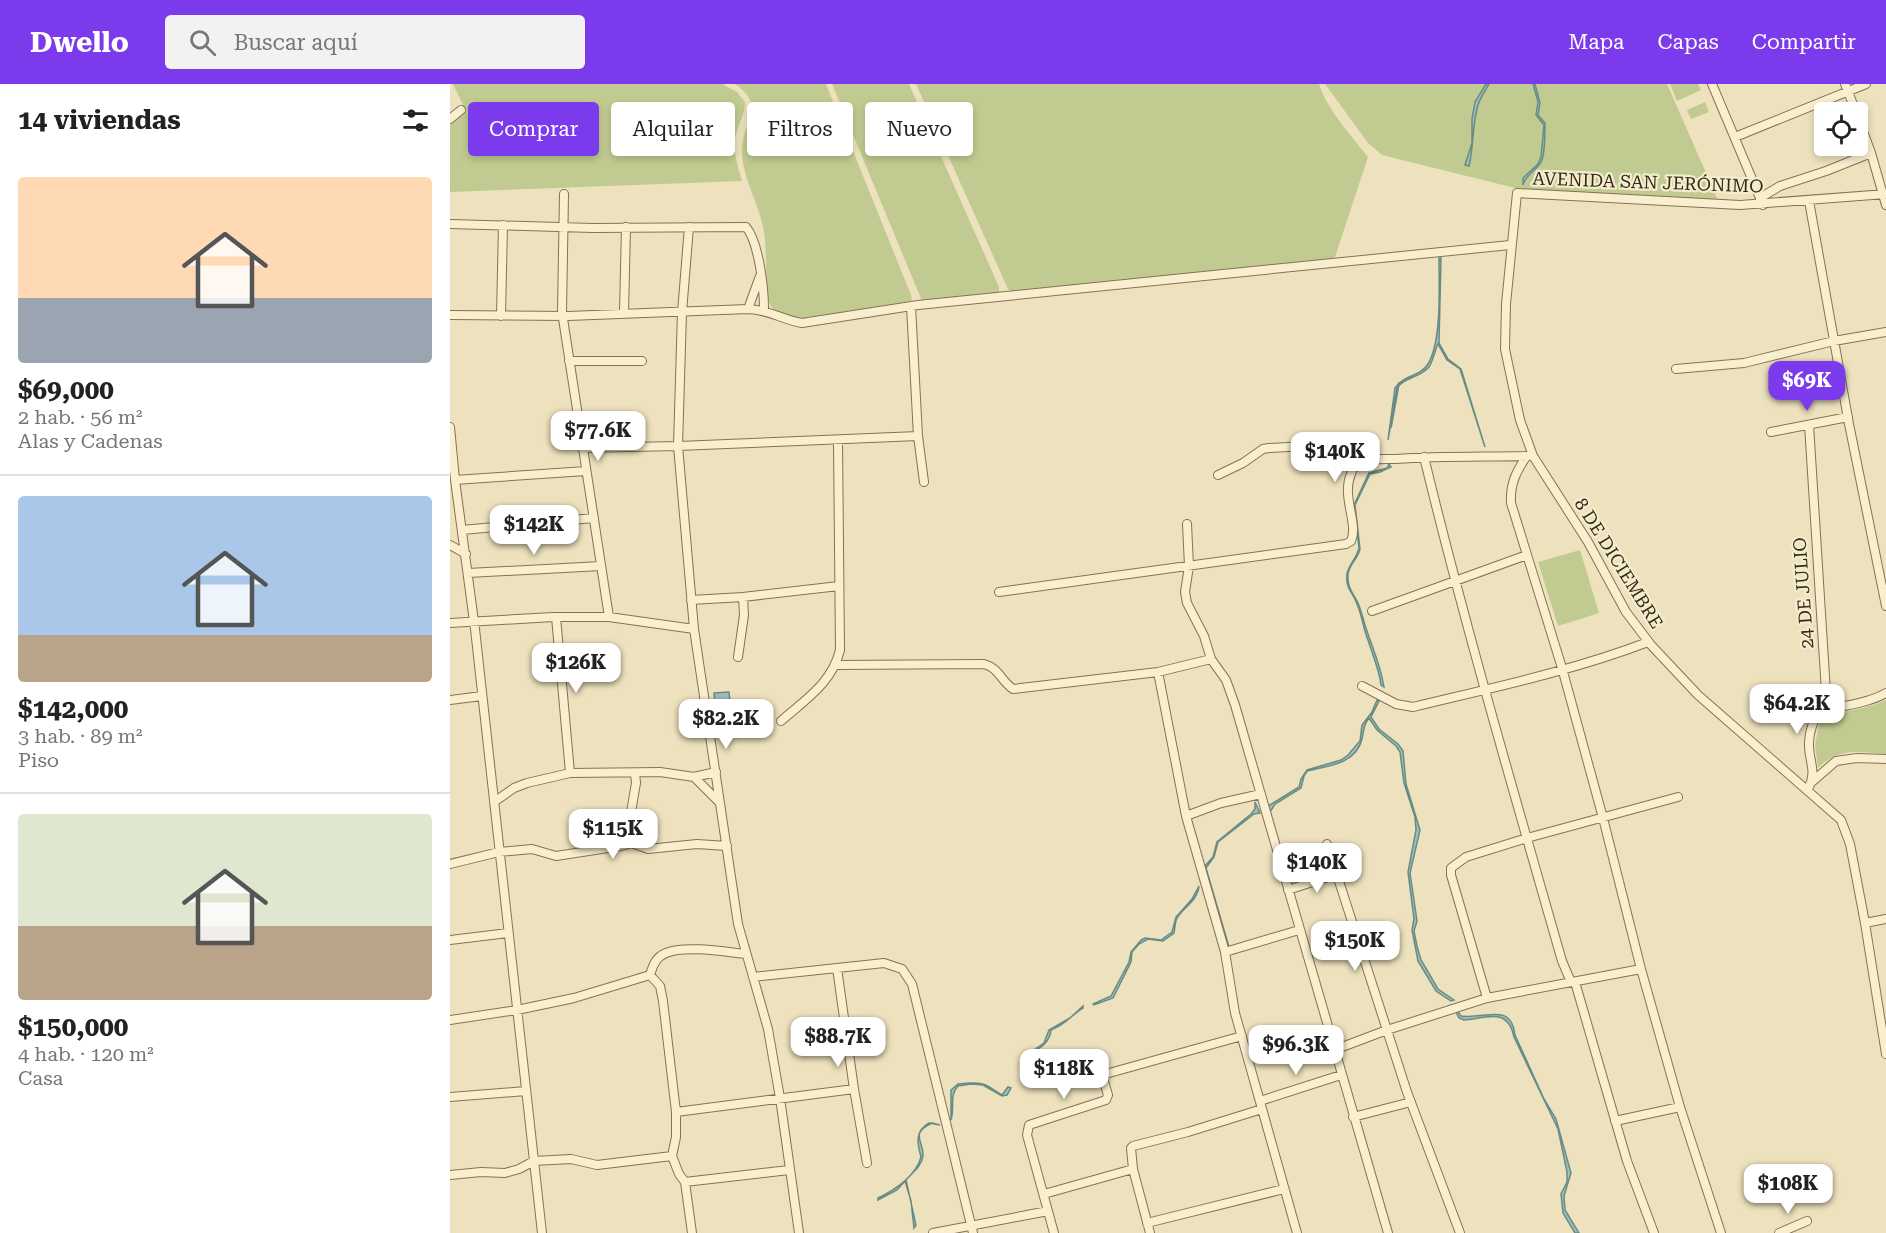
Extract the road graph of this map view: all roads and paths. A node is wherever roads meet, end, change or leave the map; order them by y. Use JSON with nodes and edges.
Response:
{"nodes":[{"id":1,"x":1713,"y":84,"type":"edge"},
{"id":2,"x":1866,"y":84,"type":"edge"},
{"id":3,"x":1846,"y":88,"type":"edge"},
{"id":4,"x":461,"y":110,"type":"dead end"},
{"id":5,"x":450,"y":119,"type":"edge"},
{"id":6,"x":1735,"y":137,"type":"junction"},
{"id":7,"x":1868,"y":143,"type":"edge"},
{"id":8,"x":1872,"y":153,"type":"junction"},
{"id":9,"x":1517,"y":193,"type":"joint"},
{"id":10,"x":564,"y":194,"type":"dead end"},
{"id":11,"x":1885,"y":194,"type":"edge"},
{"id":12,"x":1761,"y":201,"type":"junction"},
{"id":13,"x":1809,"y":201,"type":"junction"},
{"id":14,"x":1886,"y":205,"type":"edge"},
{"id":15,"x":450,"y":224,"type":"edge"},
{"id":16,"x":503,"y":225,"type":"junction"},
{"id":17,"x":564,"y":227,"type":"junction"},
{"id":18,"x":626,"y":227,"type":"junction"},
{"id":19,"x":689,"y":227,"type":"junction"},
{"id":20,"x":1510,"y":244,"type":"junction"},
{"id":21,"x":760,"y":276,"type":"junction"},
{"id":22,"x":911,"y":306,"type":"junction"},
{"id":23,"x":748,"y":309,"type":"junction"},
{"id":24,"x":764,"y":309,"type":"junction"},
{"id":25,"x":682,"y":312,"type":"junction"},
{"id":26,"x":624,"y":313,"type":"junction"},
{"id":27,"x":450,"y":315,"type":"edge"},
{"id":28,"x":501,"y":316,"type":"junction"},
{"id":29,"x":562,"y":316,"type":"junction"},
{"id":30,"x":1886,"y":332,"type":"edge"},
{"id":31,"x":1834,"y":341,"type":"junction"},
{"id":32,"x":569,"y":361,"type":"junction"},
{"id":33,"x":642,"y":361,"type":"dead end"},
{"id":34,"x":1676,"y":369,"type":"dead end"},
{"id":35,"x":1848,"y":417,"type":"junction"},
{"id":36,"x":1809,"y":425,"type":"junction"},
{"id":37,"x":450,"y":427,"type":"edge"},
{"id":38,"x":1771,"y":432,"type":"dead end"},
{"id":39,"x":918,"y":436,"type":"junction"},
{"id":40,"x":838,"y":440,"type":"junction"},
{"id":41,"x":678,"y":446,"type":"junction"},
{"id":42,"x":582,"y":448,"type":"junction"},
{"id":43,"x":1424,"y":457,"type":"junction"},
{"id":44,"x":1529,"y":457,"type":"junction"},
{"id":45,"x":1369,"y":460,"type":"junction"},
{"id":46,"x":452,"y":467,"type":"edge"},
{"id":47,"x":586,"y":471,"type":"junction"},
{"id":48,"x":1218,"y":475,"type":"dead end"},
{"id":49,"x":455,"y":480,"type":"junction"},
{"id":50,"x":924,"y":482,"type":"dead end"},
{"id":51,"x":594,"y":518,"type":"junction"},
{"id":52,"x":1187,"y":525,"type":"dead end"},
{"id":53,"x":462,"y":530,"type":"junction"},
{"id":54,"x":450,"y":545,"type":"edge"},
{"id":55,"x":465,"y":554,"type":"junction"},
{"id":56,"x":1527,"y":555,"type":"junction"},
{"id":57,"x":1881,"y":557,"type":"edge"},
{"id":58,"x":601,"y":566,"type":"junction"},
{"id":59,"x":1189,"y":566,"type":"junction"},
{"id":60,"x":468,"y":573,"type":"junction"},
{"id":61,"x":1454,"y":581,"type":"junction"},
{"id":62,"x":839,"y":586,"type":"junction"},
{"id":63,"x":999,"y":592,"type":"dead end"},
{"id":64,"x":743,"y":597,"type":"junction"},
{"id":65,"x":691,"y":600,"type":"junction"},
{"id":66,"x":1886,"y":606,"type":"edge"},
{"id":67,"x":1372,"y":611,"type":"dead end"},
{"id":68,"x":556,"y":617,"type":"junction"},
{"id":69,"x":609,"y":617,"type":"junction"},
{"id":70,"x":474,"y":621,"type":"junction"},
{"id":71,"x":450,"y":623,"type":"edge"},
{"id":72,"x":694,"y":629,"type":"junction"},
{"id":73,"x":1648,"y":642,"type":"junction"},
{"id":74,"x":738,"y":657,"type":"dead end"},
{"id":75,"x":1212,"y":659,"type":"junction"},
{"id":76,"x":836,"y":665,"type":"junction"},
{"id":77,"x":1562,"y":668,"type":"junction"},
{"id":78,"x":1158,"y":672,"type":"junction"},
{"id":79,"x":1362,"y":687,"type":"dead end"},
{"id":80,"x":1485,"y":689,"type":"junction"},
{"id":81,"x":1886,"y":693,"type":"edge"},
{"id":82,"x":482,"y":696,"type":"junction"},
{"id":83,"x":450,"y":700,"type":"edge"},
{"id":84,"x":1817,"y":713,"type":"junction"},
{"id":85,"x":781,"y":721,"type":"dead end"},
{"id":86,"x":1886,"y":759,"type":"edge"},
{"id":87,"x":716,"y":772,"type":"junction"},
{"id":88,"x":570,"y":773,"type":"junction"},
{"id":89,"x":635,"y":773,"type":"junction"},
{"id":90,"x":694,"y":777,"type":"junction"},
{"id":91,"x":1813,"y":781,"type":"junction"},
{"id":92,"x":1808,"y":789,"type":"junction"},
{"id":93,"x":1261,"y":794,"type":"junction"},
{"id":94,"x":1678,"y":797,"type":"dead end"},
{"id":95,"x":494,"y":802,"type":"junction"},
{"id":96,"x":720,"y":804,"type":"junction"},
{"id":97,"x":1186,"y":816,"type":"junction"},
{"id":98,"x":1603,"y":818,"type":"junction"},
{"id":99,"x":1527,"y":838,"type":"junction"},
{"id":100,"x":632,"y":843,"type":"junction"},
{"id":101,"x":1327,"y":844,"type":"dead end"},
{"id":102,"x":727,"y":846,"type":"junction"},
{"id":103,"x":499,"y":852,"type":"junction"},
{"id":104,"x":450,"y":864,"type":"edge"},
{"id":105,"x":1337,"y":874,"type":"junction"},
{"id":106,"x":1288,"y":890,"type":"junction"},
{"id":107,"x":1886,"y":919,"type":"edge"},
{"id":108,"x":1865,"y":923,"type":"junction"},
{"id":109,"x":1299,"y":930,"type":"junction"},
{"id":110,"x":508,"y":933,"type":"junction"},
{"id":111,"x":450,"y":940,"type":"edge"},
{"id":112,"x":1225,"y":952,"type":"junction"},
{"id":113,"x":746,"y":954,"type":"junction"},
{"id":114,"x":837,"y":968,"type":"junction"},
{"id":115,"x":1641,"y":969,"type":"junction"},
{"id":116,"x":650,"y":975,"type":"junction"},
{"id":117,"x":753,"y":977,"type":"junction"},
{"id":118,"x":1573,"y":982,"type":"junction"},
{"id":119,"x":1487,"y":998,"type":"junction"},
{"id":120,"x":517,"y":1010,"type":"junction"},
{"id":121,"x":450,"y":1020,"type":"edge"},
{"id":122,"x":1387,"y":1030,"type":"junction"},
{"id":123,"x":1242,"y":1036,"type":"junction"},
{"id":124,"x":1334,"y":1050,"type":"junction"},
{"id":125,"x":1886,"y":1054,"type":"edge"},
{"id":126,"x":1341,"y":1075,"type":"junction"},
{"id":127,"x":854,"y":1089,"type":"junction"},
{"id":128,"x":526,"y":1091,"type":"junction"},
{"id":129,"x":450,"y":1097,"type":"edge"},
{"id":130,"x":780,"y":1098,"type":"junction"},
{"id":131,"x":1411,"y":1102,"type":"junction"},
{"id":132,"x":1261,"y":1105,"type":"junction"},
{"id":133,"x":1680,"y":1107,"type":"junction"},
{"id":134,"x":676,"y":1112,"type":"junction"},
{"id":135,"x":1353,"y":1117,"type":"junction"},
{"id":136,"x":1615,"y":1121,"type":"junction"},
{"id":137,"x":672,"y":1156,"type":"junction"},
{"id":138,"x":534,"y":1161,"type":"junction"},
{"id":139,"x":867,"y":1163,"type":"dead end"},
{"id":140,"x":1133,"y":1168,"type":"junction"},
{"id":141,"x":789,"y":1170,"type":"junction"},
{"id":142,"x":450,"y":1175,"type":"edge"},
{"id":143,"x":685,"y":1182,"type":"junction"},
{"id":144,"x":1284,"y":1189,"type":"junction"},
{"id":145,"x":1044,"y":1194,"type":"junction"},
{"id":146,"x":1048,"y":1212,"type":"junction"},
{"id":147,"x":1807,"y":1221,"type":"dead end"},
{"id":148,"x":1147,"y":1223,"type":"junction"},
{"id":149,"x":972,"y":1230,"type":"edge"},
{"id":150,"x":542,"y":1233,"type":"edge"},
{"id":151,"x":692,"y":1233,"type":"edge"},
{"id":152,"x":799,"y":1233,"type":"edge"},
{"id":153,"x":933,"y":1233,"type":"edge"},
{"id":154,"x":1054,"y":1233,"type":"edge"},
{"id":155,"x":1150,"y":1233,"type":"edge"},
{"id":156,"x":1297,"y":1233,"type":"edge"},
{"id":157,"x":1388,"y":1233,"type":"edge"},
{"id":158,"x":1460,"y":1233,"type":"edge"},
{"id":159,"x":1654,"y":1233,"type":"edge"},
{"id":160,"x":1721,"y":1233,"type":"edge"},
{"id":161,"x":1779,"y":1233,"type":"edge"}],
"edges":[{"from":1,"to":6,"type":"street"},
{"from":2,"to":3,"type":"street"},
{"from":3,"to":6,"type":"street"},
{"from":4,"to":5,"type":"street"},
{"from":6,"to":12,"type":"street"},
{"from":7,"to":8,"type":"street"},
{"from":8,"to":11,"type":"street"},
{"from":8,"to":12,"type":"street"},
{"from":9,"to":12,"type":"street","name":"AVENIDA SAN JERÓNIMO"},
{"from":9,"to":20,"type":"street","name":"8 DE DICIEMBRE"},
{"from":10,"to":17,"type":"street"},
{"from":11,"to":13,"type":"street","name":"AVENIDA SAN JERÓNIMO"},
{"from":11,"to":14,"type":"street"},
{"from":12,"to":13,"type":"street","name":"AVENIDA SAN JERÓNIMO"},
{"from":13,"to":31,"type":"street"},
{"from":15,"to":16,"type":"street"},
{"from":16,"to":17,"type":"street"},
{"from":16,"to":28,"type":"street"},
{"from":17,"to":18,"type":"street"},
{"from":17,"to":29,"type":"street"},
{"from":18,"to":19,"type":"street"},
{"from":18,"to":26,"type":"street"},
{"from":19,"to":21,"type":"street"},
{"from":19,"to":25,"type":"street"},
{"from":20,"to":22,"type":"street"},
{"from":20,"to":44,"type":"street","name":"8 DE DICIEMBRE"},
{"from":21,"to":23,"type":"street"},
{"from":21,"to":24,"type":"street"},
{"from":22,"to":24,"type":"street"},
{"from":22,"to":39,"type":"street"},
{"from":23,"to":24,"type":"street"},
{"from":23,"to":25,"type":"street"},
{"from":25,"to":26,"type":"street"},
{"from":25,"to":41,"type":"street"},
{"from":26,"to":29,"type":"street"},
{"from":27,"to":28,"type":"street"},
{"from":28,"to":29,"type":"street"},
{"from":29,"to":32,"type":"street"},
{"from":30,"to":31,"type":"street"},
{"from":31,"to":34,"type":"street"},
{"from":31,"to":35,"type":"street"},
{"from":32,"to":33,"type":"street"},
{"from":32,"to":42,"type":"street"},
{"from":35,"to":36,"type":"street"},
{"from":35,"to":57,"type":"street"},
{"from":36,"to":38,"type":"street"},
{"from":36,"to":84,"type":"street","name":"24 DE JULIO"},
{"from":37,"to":46,"type":"street"},
{"from":39,"to":40,"type":"street"},
{"from":39,"to":50,"type":"street"},
{"from":40,"to":41,"type":"street"},
{"from":40,"to":62,"type":"street"},
{"from":41,"to":42,"type":"street"},
{"from":41,"to":65,"type":"street"},
{"from":42,"to":47,"type":"street"},
{"from":43,"to":44,"type":"street"},
{"from":43,"to":45,"type":"street"},
{"from":43,"to":61,"type":"street"},
{"from":44,"to":56,"type":"street"},
{"from":44,"to":73,"type":"street","name":"8 DE DICIEMBRE"},
{"from":45,"to":48,"type":"street"},
{"from":45,"to":59,"type":"street"},
{"from":46,"to":49,"type":"street"},
{"from":47,"to":49,"type":"street"},
{"from":47,"to":51,"type":"street"},
{"from":49,"to":53,"type":"street"},
{"from":51,"to":53,"type":"street"},
{"from":51,"to":58,"type":"street"},
{"from":52,"to":59,"type":"street"},
{"from":53,"to":55,"type":"street"},
{"from":54,"to":55,"type":"street"},
{"from":55,"to":60,"type":"street"},
{"from":56,"to":61,"type":"street"},
{"from":56,"to":77,"type":"street"},
{"from":57,"to":66,"type":"street"},
{"from":58,"to":60,"type":"street"},
{"from":58,"to":69,"type":"street"},
{"from":59,"to":63,"type":"street"},
{"from":59,"to":75,"type":"street"},
{"from":60,"to":70,"type":"street"},
{"from":61,"to":67,"type":"street"},
{"from":61,"to":80,"type":"street"},
{"from":62,"to":64,"type":"street"},
{"from":62,"to":76,"type":"street"},
{"from":64,"to":65,"type":"street"},
{"from":64,"to":74,"type":"street"},
{"from":65,"to":72,"type":"street"},
{"from":68,"to":69,"type":"street"},
{"from":68,"to":70,"type":"street"},
{"from":68,"to":88,"type":"street"},
{"from":69,"to":72,"type":"street"},
{"from":70,"to":71,"type":"street"},
{"from":70,"to":82,"type":"street"},
{"from":72,"to":87,"type":"street"},
{"from":73,"to":77,"type":"street"},
{"from":73,"to":92,"type":"street","name":"8 DE DICIEMBRE"},
{"from":75,"to":78,"type":"street"},
{"from":75,"to":93,"type":"street"},
{"from":76,"to":78,"type":"street"},
{"from":76,"to":85,"type":"street"},
{"from":77,"to":80,"type":"street"},
{"from":77,"to":98,"type":"street"},
{"from":78,"to":97,"type":"street"},
{"from":79,"to":80,"type":"street"},
{"from":80,"to":99,"type":"street"},
{"from":81,"to":84,"type":"street"},
{"from":82,"to":83,"type":"street"},
{"from":82,"to":95,"type":"street"},
{"from":84,"to":91,"type":"street","name":"24 DE JULIO"},
{"from":86,"to":91,"type":"street"},
{"from":87,"to":90,"type":"street"},
{"from":87,"to":96,"type":"street"},
{"from":88,"to":89,"type":"street"},
{"from":88,"to":95,"type":"street"},
{"from":89,"to":90,"type":"street"},
{"from":89,"to":100,"type":"street"},
{"from":90,"to":96,"type":"street"},
{"from":91,"to":92,"type":"street"},
{"from":92,"to":108,"type":"street","name":"8 DE DICIEMBRE"},
{"from":93,"to":97,"type":"street"},
{"from":93,"to":106,"type":"street"},
{"from":94,"to":98,"type":"street"},
{"from":95,"to":103,"type":"street"},
{"from":96,"to":102,"type":"street"},
{"from":97,"to":112,"type":"street"},
{"from":98,"to":99,"type":"street"},
{"from":98,"to":115,"type":"street"},
{"from":99,"to":118,"type":"street"},
{"from":99,"to":119,"type":"street"},
{"from":100,"to":102,"type":"street"},
{"from":100,"to":103,"type":"street"},
{"from":101,"to":105,"type":"street"},
{"from":102,"to":113,"type":"street"},
{"from":103,"to":104,"type":"street"},
{"from":103,"to":110,"type":"street"},
{"from":105,"to":106,"type":"street"},
{"from":105,"to":122,"type":"street"},
{"from":106,"to":109,"type":"street"},
{"from":107,"to":108,"type":"street"},
{"from":108,"to":125,"type":"street","name":"8 DE DICIEMBRE"},
{"from":109,"to":112,"type":"street"},
{"from":109,"to":124,"type":"street"},
{"from":110,"to":111,"type":"street"},
{"from":110,"to":120,"type":"street"},
{"from":112,"to":123,"type":"street"},
{"from":113,"to":116,"type":"street"},
{"from":113,"to":117,"type":"street"},
{"from":114,"to":117,"type":"street"},
{"from":114,"to":127,"type":"street"},
{"from":114,"to":149,"type":"street"},
{"from":115,"to":118,"type":"street"},
{"from":115,"to":133,"type":"street"},
{"from":116,"to":120,"type":"street"},
{"from":116,"to":134,"type":"street"},
{"from":117,"to":130,"type":"street"},
{"from":118,"to":119,"type":"street"},
{"from":118,"to":136,"type":"street"},
{"from":119,"to":122,"type":"street"},
{"from":120,"to":121,"type":"street"},
{"from":120,"to":128,"type":"street"},
{"from":122,"to":124,"type":"street"},
{"from":122,"to":131,"type":"street"},
{"from":123,"to":132,"type":"street"},
{"from":123,"to":145,"type":"street"},
{"from":124,"to":126,"type":"street"},
{"from":126,"to":132,"type":"street"},
{"from":126,"to":135,"type":"street"},
{"from":127,"to":130,"type":"street"},
{"from":127,"to":139,"type":"street"},
{"from":128,"to":129,"type":"street"},
{"from":128,"to":138,"type":"street"},
{"from":130,"to":134,"type":"street"},
{"from":130,"to":141,"type":"street"},
{"from":131,"to":135,"type":"street"},
{"from":131,"to":158,"type":"street"},
{"from":132,"to":140,"type":"street"},
{"from":132,"to":144,"type":"street"},
{"from":133,"to":136,"type":"street"},
{"from":133,"to":160,"type":"street"},
{"from":134,"to":137,"type":"street"},
{"from":135,"to":157,"type":"street"},
{"from":136,"to":159,"type":"street"},
{"from":137,"to":138,"type":"street"},
{"from":137,"to":143,"type":"street"},
{"from":138,"to":142,"type":"street"},
{"from":138,"to":150,"type":"street"},
{"from":140,"to":145,"type":"street"},
{"from":140,"to":148,"type":"street"},
{"from":141,"to":143,"type":"street"},
{"from":141,"to":152,"type":"street"},
{"from":143,"to":151,"type":"street"},
{"from":144,"to":148,"type":"street"},
{"from":144,"to":156,"type":"street"},
{"from":145,"to":146,"type":"street"},
{"from":146,"to":149,"type":"street"},
{"from":146,"to":154,"type":"street"},
{"from":147,"to":161,"type":"street"},
{"from":148,"to":155,"type":"street"},
{"from":149,"to":153,"type":"street"}]}
